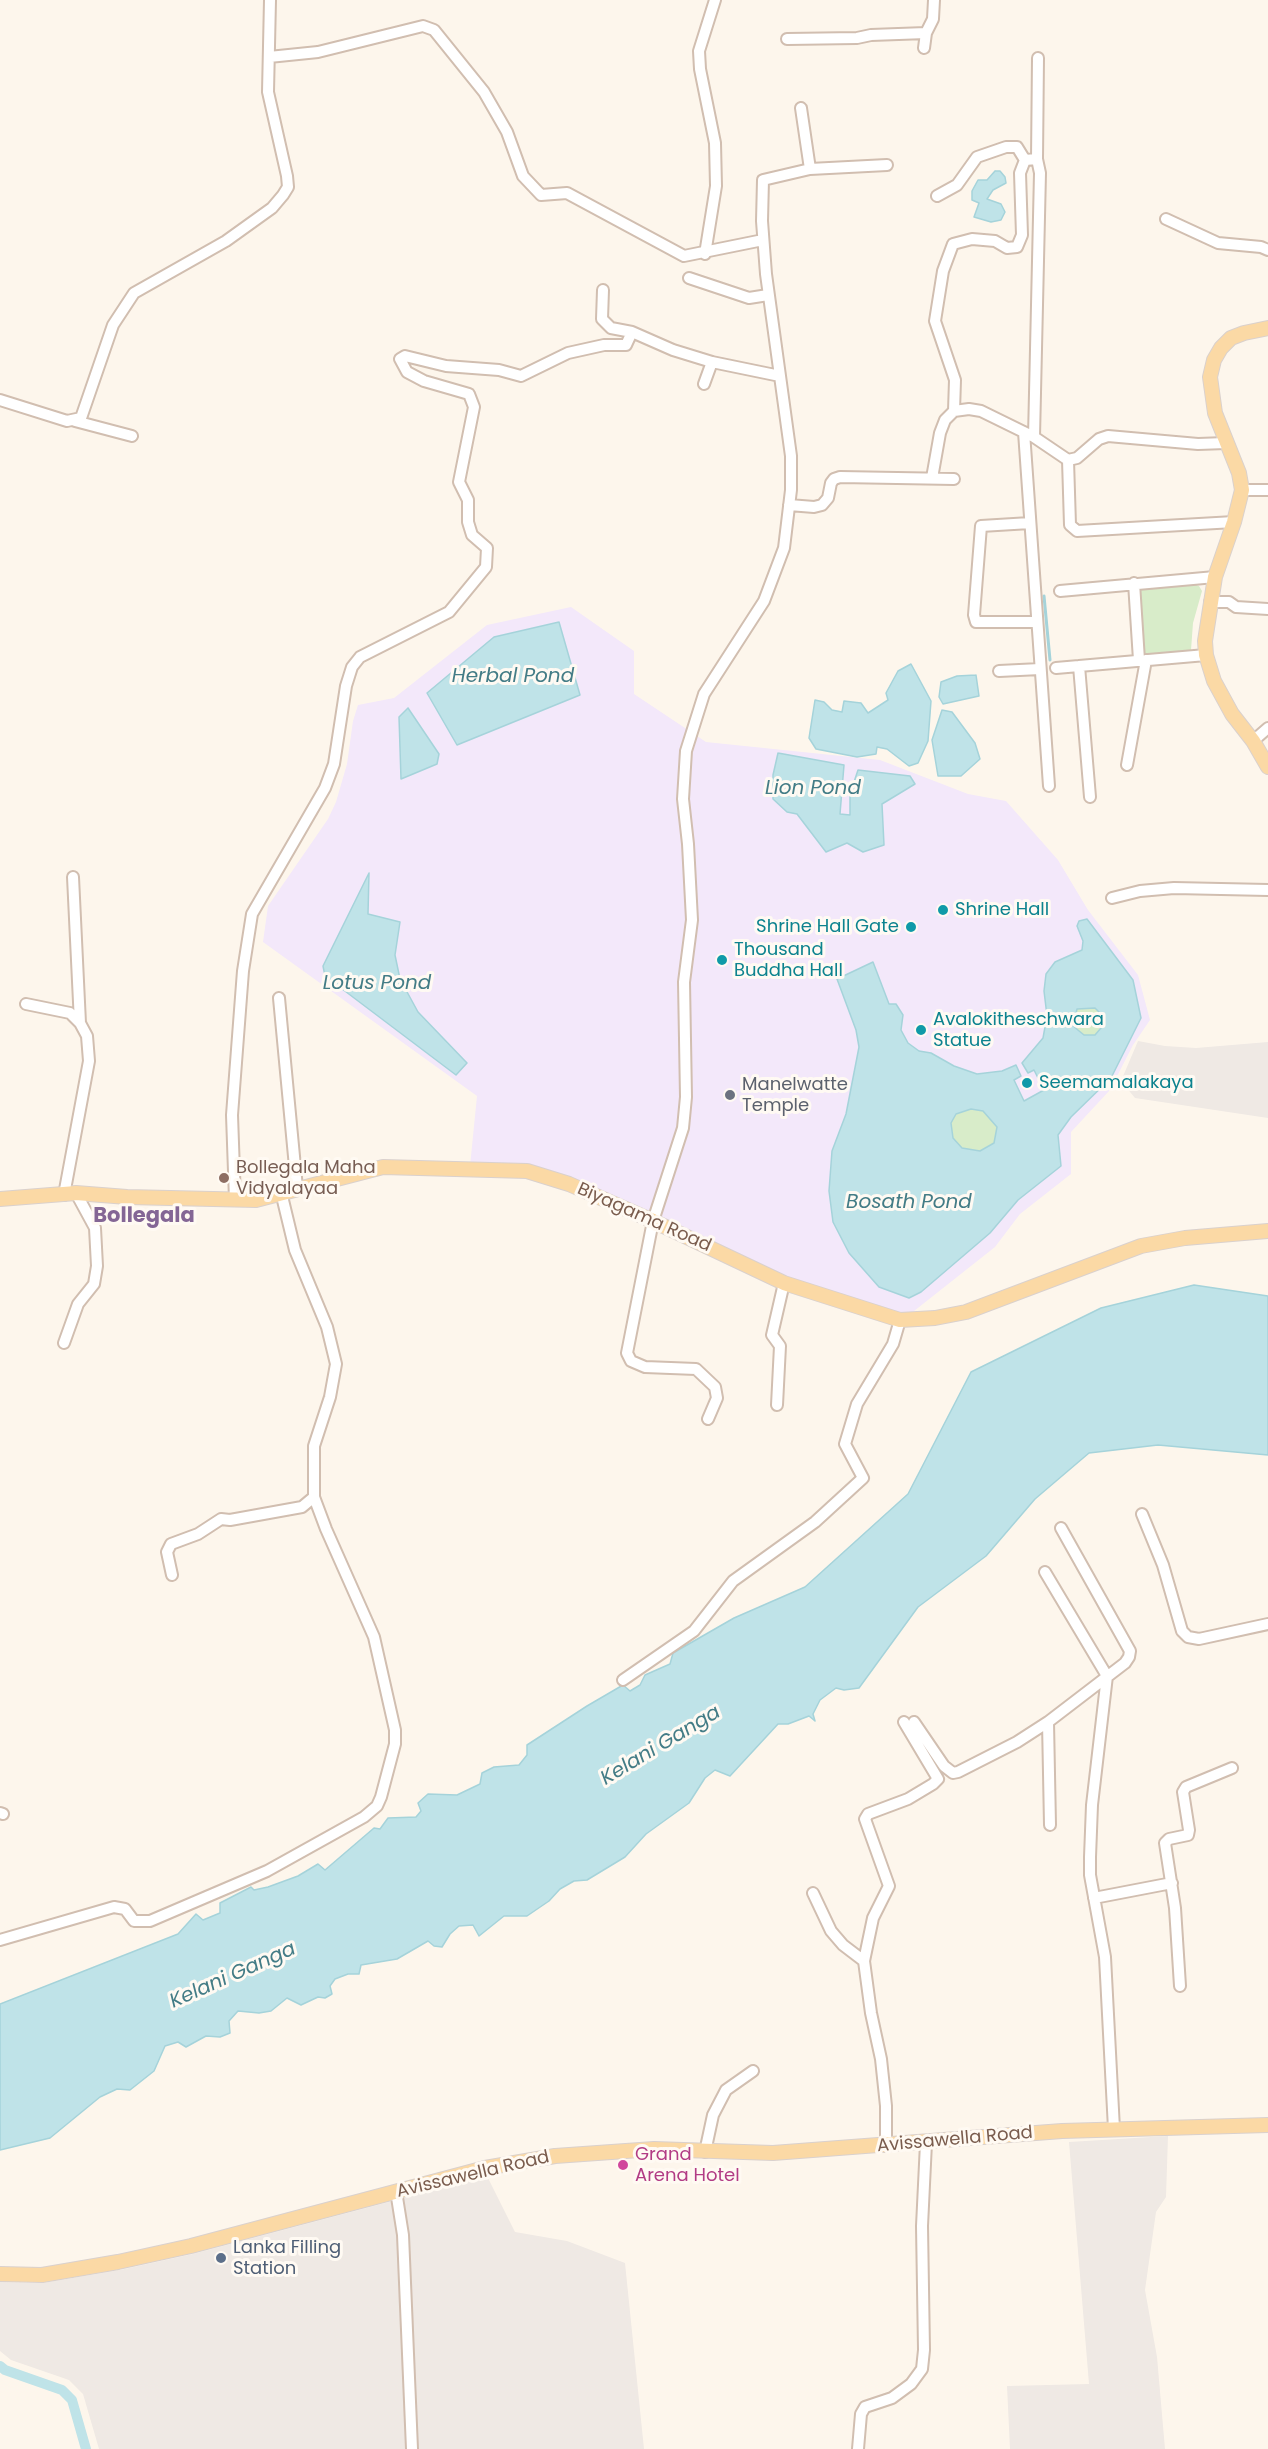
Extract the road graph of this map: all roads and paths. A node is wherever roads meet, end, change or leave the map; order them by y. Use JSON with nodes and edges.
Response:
{"nodes":[{"id":1,"x":270,"y":0,"type":"edge"},
{"id":2,"x":715,"y":0,"type":"edge"},
{"id":3,"x":934,"y":0,"type":"edge"},
{"id":4,"x":926,"y":33,"type":"junction"},
{"id":5,"x":787,"y":39,"type":"dead end"},
{"id":6,"x":924,"y":48,"type":"dead end"},
{"id":7,"x":269,"y":57,"type":"junction"},
{"id":8,"x":1038,"y":58,"type":"dead end"},
{"id":9,"x":801,"y":108,"type":"dead end"},
{"id":10,"x":1037,"y":159,"type":"junction"},
{"id":11,"x":1025,"y":160,"type":"junction"},
{"id":12,"x":887,"y":165,"type":"dead end"},
{"id":13,"x":810,"y":169,"type":"junction"},
{"id":14,"x":938,"y":196,"type":"dead end"},
{"id":15,"x":1166,"y":219,"type":"dead end"},
{"id":16,"x":763,"y":240,"type":"junction"},
{"id":17,"x":1268,"y":250,"type":"edge"},
{"id":18,"x":705,"y":254,"type":"junction"},
{"id":19,"x":689,"y":278,"type":"dead end"},
{"id":20,"x":603,"y":290,"type":"dead end"},
{"id":21,"x":768,"y":295,"type":"junction"},
{"id":22,"x":1268,"y":328,"type":"edge"},
{"id":23,"x":632,"y":332,"type":"junction"},
{"id":24,"x":712,"y":362,"type":"junction"},
{"id":25,"x":780,"y":376,"type":"junction"},
{"id":26,"x":704,"y":384,"type":"dead end"},
{"id":27,"x":0,"y":400,"type":"edge"},
{"id":28,"x":954,"y":411,"type":"junction"},
{"id":29,"x":75,"y":420,"type":"junction"},
{"id":30,"x":1029,"y":434,"type":"junction"},
{"id":31,"x":132,"y":436,"type":"dead end"},
{"id":32,"x":1226,"y":443,"type":"junction"},
{"id":33,"x":1068,"y":460,"type":"junction"},
{"id":34,"x":932,"y":478,"type":"junction"},
{"id":35,"x":954,"y":478,"type":"dead end"},
{"id":36,"x":1242,"y":490,"type":"junction"},
{"id":37,"x":1268,"y":490,"type":"edge"},
{"id":38,"x":789,"y":505,"type":"junction"},
{"id":39,"x":1234,"y":522,"type":"junction"},
{"id":40,"x":1030,"y":524,"type":"junction"},
{"id":41,"x":1215,"y":577,"type":"junction"},
{"id":42,"x":1134,"y":583,"type":"junction"},
{"id":43,"x":1060,"y":591,"type":"dead end"},
{"id":44,"x":1210,"y":602,"type":"junction"},
{"id":45,"x":1268,"y":609,"type":"edge"},
{"id":46,"x":1037,"y":622,"type":"junction"},
{"id":47,"x":1206,"y":655,"type":"junction"},
{"id":48,"x":1143,"y":660,"type":"junction"},
{"id":49,"x":1079,"y":666,"type":"junction"},
{"id":50,"x":1056,"y":668,"type":"dead end"},
{"id":51,"x":1040,"y":669,"type":"junction"},
{"id":52,"x":999,"y":671,"type":"dead end"},
{"id":53,"x":1268,"y":728,"type":"edge"},
{"id":54,"x":1253,"y":741,"type":"junction"},
{"id":55,"x":1127,"y":765,"type":"dead end"},
{"id":56,"x":1268,"y":767,"type":"edge"},
{"id":57,"x":1049,"y":786,"type":"dead end"},
{"id":58,"x":1090,"y":797,"type":"dead end"},
{"id":59,"x":73,"y":877,"type":"dead end"},
{"id":60,"x":1268,"y":890,"type":"edge"},
{"id":61,"x":1112,"y":898,"type":"dead end"},
{"id":62,"x":279,"y":998,"type":"dead end"},
{"id":63,"x":26,"y":1004,"type":"dead end"},
{"id":64,"x":80,"y":1023,"type":"junction"},
{"id":65,"x":297,"y":1188,"type":"junction"},
{"id":66,"x":281,"y":1192,"type":"junction"},
{"id":67,"x":70,"y":1194,"type":"junction"},
{"id":68,"x":0,"y":1199,"type":"edge"},
{"id":69,"x":235,"y":1200,"type":"junction"},
{"id":70,"x":653,"y":1221,"type":"junction"},
{"id":71,"x":1268,"y":1231,"type":"edge"},
{"id":72,"x":784,"y":1283,"type":"junction"},
{"id":73,"x":900,"y":1320,"type":"junction"},
{"id":74,"x":64,"y":1343,"type":"dead end"},
{"id":75,"x":777,"y":1405,"type":"dead end"},
{"id":76,"x":708,"y":1419,"type":"dead end"},
{"id":77,"x":315,"y":1497,"type":"junction"},
{"id":78,"x":1142,"y":1514,"type":"dead end"},
{"id":79,"x":1061,"y":1528,"type":"dead end"},
{"id":80,"x":1045,"y":1572,"type":"dead end"},
{"id":81,"x":172,"y":1575,"type":"dead end"},
{"id":82,"x":1268,"y":1624,"type":"edge"},
{"id":83,"x":1107,"y":1676,"type":"junction"},
{"id":84,"x":623,"y":1680,"type":"dead end"},
{"id":85,"x":1048,"y":1722,"type":"junction"},
{"id":86,"x":1232,"y":1768,"type":"dead end"},
{"id":87,"x":1050,"y":1825,"type":"dead end"},
{"id":88,"x":1172,"y":1883,"type":"junction"},
{"id":89,"x":813,"y":1893,"type":"dead end"},
{"id":90,"x":1094,"y":1898,"type":"junction"},
{"id":91,"x":0,"y":1940,"type":"edge"},
{"id":92,"x":864,"y":1961,"type":"junction"},
{"id":93,"x":1180,"y":1986,"type":"dead end"},
{"id":94,"x":753,"y":2071,"type":"dead end"},
{"id":95,"x":1268,"y":2125,"type":"edge"},
{"id":96,"x":1114,"y":2129,"type":"junction"},
{"id":97,"x":926,"y":2142,"type":"junction"},
{"id":98,"x":886,"y":2146,"type":"junction"},
{"id":99,"x":705,"y":2152,"type":"junction"},
{"id":100,"x":396,"y":2191,"type":"junction"},
{"id":101,"x":5,"y":2274,"type":"edge"},
{"id":102,"x":412,"y":2449,"type":"edge"},
{"id":103,"x":858,"y":2449,"type":"edge"}],
"edges":[{"from":1,"to":7,"type":"street"},
{"from":2,"to":18,"type":"street"},
{"from":3,"to":4,"type":"street"},
{"from":4,"to":5,"type":"street"},
{"from":4,"to":6,"type":"street"},
{"from":7,"to":18,"type":"street"},
{"from":7,"to":29,"type":"street"},
{"from":8,"to":10,"type":"street"},
{"from":9,"to":13,"type":"street"},
{"from":10,"to":11,"type":"street"},
{"from":10,"to":30,"type":"street"},
{"from":11,"to":14,"type":"street"},
{"from":11,"to":28,"type":"street"},
{"from":12,"to":13,"type":"street"},
{"from":13,"to":16,"type":"street"},
{"from":15,"to":17,"type":"street"},
{"from":16,"to":18,"type":"street"},
{"from":16,"to":21,"type":"street"},
{"from":19,"to":21,"type":"street"},
{"from":20,"to":23,"type":"street"},
{"from":21,"to":25,"type":"street"},
{"from":22,"to":32,"type":"main road"},
{"from":23,"to":24,"type":"street"},
{"from":23,"to":69,"type":"street"},
{"from":24,"to":25,"type":"street"},
{"from":24,"to":26,"type":"street"},
{"from":25,"to":38,"type":"street"},
{"from":27,"to":29,"type":"street"},
{"from":28,"to":30,"type":"street"},
{"from":28,"to":34,"type":"street"},
{"from":29,"to":31,"type":"street"},
{"from":30,"to":33,"type":"street"},
{"from":30,"to":40,"type":"street"},
{"from":32,"to":33,"type":"street"},
{"from":32,"to":36,"type":"main road"},
{"from":33,"to":39,"type":"street"},
{"from":34,"to":35,"type":"street"},
{"from":34,"to":38,"type":"street"},
{"from":36,"to":37,"type":"street"},
{"from":36,"to":39,"type":"main road"},
{"from":38,"to":70,"type":"street"},
{"from":39,"to":41,"type":"main road"},
{"from":40,"to":46,"type":"street"},
{"from":40,"to":46,"type":"street"},
{"from":41,"to":42,"type":"street"},
{"from":41,"to":44,"type":"main road"},
{"from":42,"to":43,"type":"street"},
{"from":42,"to":48,"type":"street"},
{"from":44,"to":45,"type":"street"},
{"from":44,"to":47,"type":"main road"},
{"from":46,"to":51,"type":"street"},
{"from":47,"to":48,"type":"street"},
{"from":47,"to":54,"type":"main road"},
{"from":48,"to":49,"type":"street"},
{"from":48,"to":55,"type":"street"},
{"from":49,"to":50,"type":"street"},
{"from":49,"to":58,"type":"street"},
{"from":51,"to":52,"type":"street"},
{"from":51,"to":57,"type":"street"},
{"from":53,"to":54,"type":"street"},
{"from":54,"to":56,"type":"main road"},
{"from":59,"to":64,"type":"street"},
{"from":60,"to":61,"type":"street"},
{"from":62,"to":65,"type":"street"},
{"from":63,"to":64,"type":"street"},
{"from":64,"to":67,"type":"street"},
{"from":65,"to":66,"type":"main road","name":"Biyagama Road"},
{"from":65,"to":70,"type":"main road","name":"Biyagama Road"},
{"from":66,"to":69,"type":"main road","name":"Biyagama Road"},
{"from":66,"to":77,"type":"street"},
{"from":67,"to":68,"type":"main road","name":"Biyagama Road"},
{"from":67,"to":69,"type":"main road","name":"Biyagama Road"},
{"from":67,"to":74,"type":"street"},
{"from":70,"to":72,"type":"main road","name":"Biyagama Road"},
{"from":70,"to":76,"type":"street"},
{"from":71,"to":73,"type":"main road","name":"Biyagama Road"},
{"from":72,"to":73,"type":"main road","name":"Biyagama Road"},
{"from":72,"to":75,"type":"street"},
{"from":73,"to":84,"type":"street"},
{"from":77,"to":81,"type":"street"},
{"from":77,"to":91,"type":"street"},
{"from":78,"to":82,"type":"street"},
{"from":79,"to":83,"type":"street"},
{"from":80,"to":83,"type":"street"},
{"from":83,"to":85,"type":"street"},
{"from":83,"to":90,"type":"street"},
{"from":85,"to":87,"type":"street"},
{"from":85,"to":92,"type":"street"},
{"from":86,"to":88,"type":"street"},
{"from":88,"to":90,"type":"street"},
{"from":88,"to":93,"type":"street"},
{"from":89,"to":92,"type":"street"},
{"from":90,"to":96,"type":"street"},
{"from":92,"to":98,"type":"street"},
{"from":94,"to":99,"type":"street"},
{"from":95,"to":96,"type":"main road","name":"Avissawella Road"},
{"from":96,"to":97,"type":"main road","name":"Avissawella Road"},
{"from":97,"to":98,"type":"main road","name":"Avissawella Road"},
{"from":97,"to":103,"type":"street"},
{"from":98,"to":99,"type":"main road","name":"Avissawella Road"},
{"from":99,"to":100,"type":"main road","name":"Avissawella Road"},
{"from":100,"to":101,"type":"main road","name":"Avissawella Road"},
{"from":100,"to":102,"type":"street"}]}
